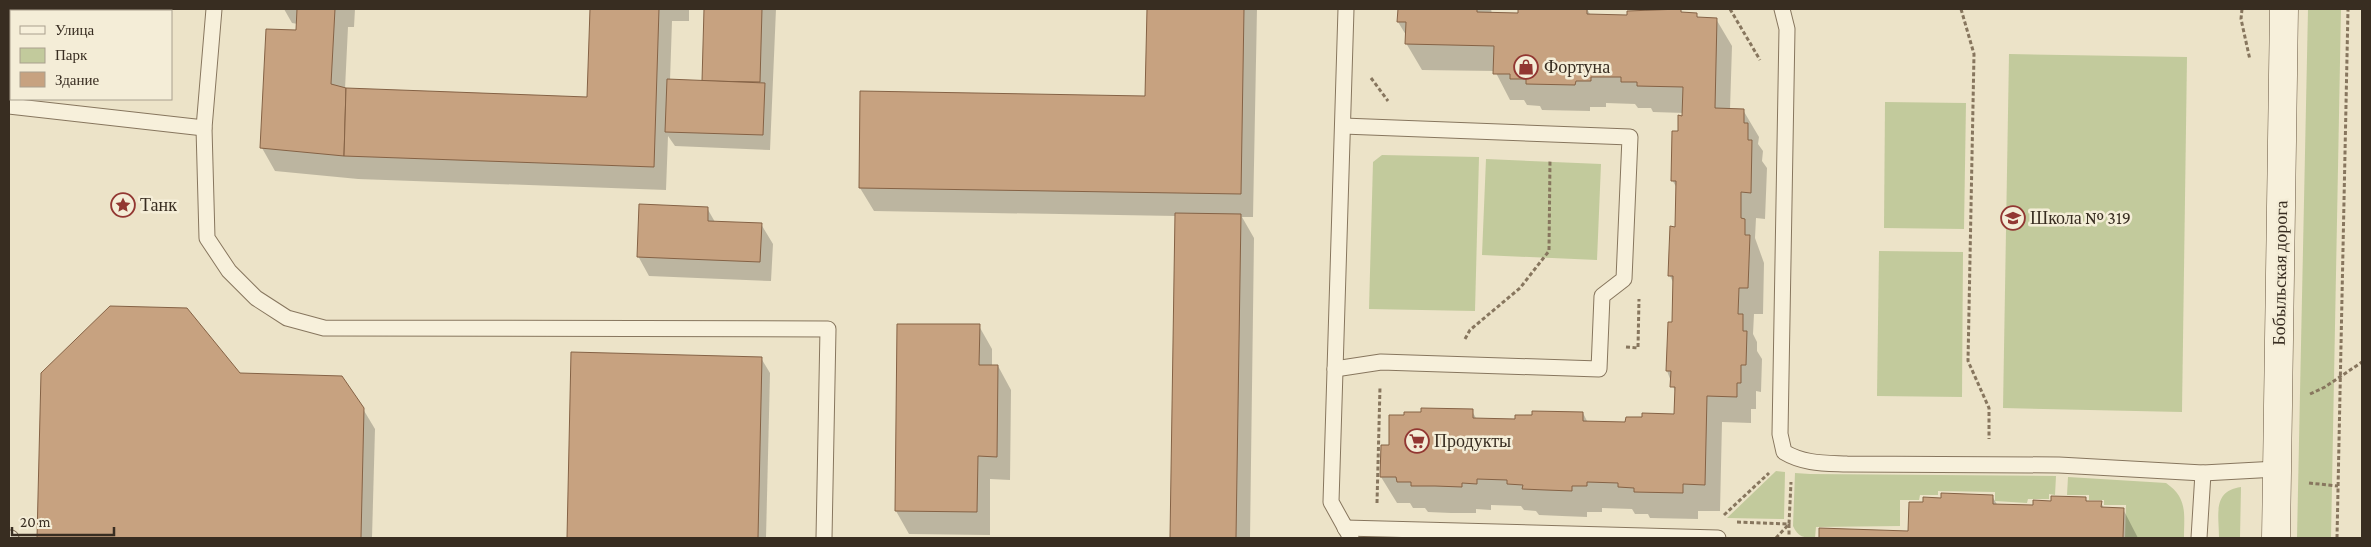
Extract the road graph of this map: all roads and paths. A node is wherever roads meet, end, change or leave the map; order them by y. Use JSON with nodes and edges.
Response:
{"nodes":[{"id":1,"x":214,"y":9,"type":"edge"},
{"id":2,"x":1346,"y":9,"type":"edge"},
{"id":3,"x":1730,"y":9,"type":"edge"},
{"id":4,"x":1782,"y":9,"type":"edge"},
{"id":5,"x":1961,"y":9,"type":"edge"},
{"id":6,"x":2284,"y":9,"type":"edge"},
{"id":7,"x":2348,"y":9,"type":"edge"},
{"id":8,"x":1369,"y":74,"type":"dead end"},
{"id":9,"x":1787,"y":103,"type":"junction"},
{"id":10,"x":9,"y":106,"type":"edge"},
{"id":11,"x":1343,"y":126,"type":"junction"},
{"id":12,"x":204,"y":128,"type":"junction"},
{"id":13,"x":1390,"y":128,"type":"junction"},
{"id":14,"x":1551,"y":134,"type":"junction"},
{"id":15,"x":1640,"y":290,"type":"dead end"},
{"id":16,"x":1600,"y":346,"type":"junction"},
{"id":17,"x":2362,"y":362,"type":"edge"},
{"id":18,"x":1452,"y":363,"type":"junction"},
{"id":19,"x":1335,"y":369,"type":"junction"},
{"id":20,"x":2342,"y":376,"type":"junction"},
{"id":21,"x":2307,"y":395,"type":"dead end"},
{"id":22,"x":1380,"y":410,"type":"dead end"},
{"id":23,"x":1989,"y":440,"type":"dead end"},
{"id":24,"x":2277,"y":469,"type":"junction"},
{"id":25,"x":1771,"y":470,"type":"dead end"},
{"id":26,"x":2203,"y":473,"type":"junction"},
{"id":27,"x":1791,"y":474,"type":"dead end"},
{"id":28,"x":2308,"y":483,"type":"dead end"},
{"id":29,"x":2338,"y":486,"type":"junction"},
{"id":30,"x":1377,"y":504,"type":"dead end"},
{"id":31,"x":1717,"y":522,"type":"dead end"},
{"id":32,"x":1735,"y":522,"type":"dead end"},
{"id":33,"x":1790,"y":524,"type":"junction"},
{"id":34,"x":1348,"y":533,"type":"edge"},
{"id":35,"x":1548,"y":536,"type":"edge"},
{"id":36,"x":824,"y":538,"type":"edge"},
{"id":37,"x":1718,"y":538,"type":"edge"},
{"id":38,"x":1776,"y":538,"type":"edge"},
{"id":39,"x":1789,"y":538,"type":"edge"},
{"id":40,"x":2198,"y":538,"type":"edge"},
{"id":41,"x":2276,"y":538,"type":"edge"},
{"id":42,"x":2338,"y":538,"type":"edge"}],
"edges":[{"from":1,"to":12,"type":"lane"},
{"from":2,"to":11,"type":"lane"},
{"from":3,"to":9,"type":"path"},
{"from":4,"to":9,"type":"lane"},
{"from":5,"to":23,"type":"path"},
{"from":6,"to":24,"type":"street","name":"Бобыльская дорога"},
{"from":7,"to":20,"type":"path"},
{"from":8,"to":13,"type":"path"},
{"from":9,"to":26,"type":"lane"},
{"from":10,"to":12,"type":"lane"},
{"from":11,"to":13,"type":"lane"},
{"from":11,"to":19,"type":"lane"},
{"from":12,"to":36,"type":"lane"},
{"from":13,"to":14,"type":"lane"},
{"from":14,"to":16,"type":"lane"},
{"from":14,"to":18,"type":"path"},
{"from":15,"to":16,"type":"path"},
{"from":16,"to":18,"type":"lane"},
{"from":17,"to":20,"type":"path"},
{"from":18,"to":19,"type":"lane"},
{"from":19,"to":34,"type":"lane"},
{"from":20,"to":21,"type":"path"},
{"from":20,"to":29,"type":"path"},
{"from":22,"to":30,"type":"path"},
{"from":24,"to":26,"type":"lane"},
{"from":24,"to":41,"type":"street","name":"Бобыльская дорога"},
{"from":25,"to":31,"type":"path"},
{"from":26,"to":40,"type":"lane"},
{"from":27,"to":33,"type":"path"},
{"from":28,"to":29,"type":"path"},
{"from":29,"to":42,"type":"path"},
{"from":32,"to":33,"type":"path"},
{"from":33,"to":38,"type":"path"},
{"from":33,"to":39,"type":"path"},
{"from":34,"to":35,"type":"lane"},
{"from":35,"to":37,"type":"lane"}]}
